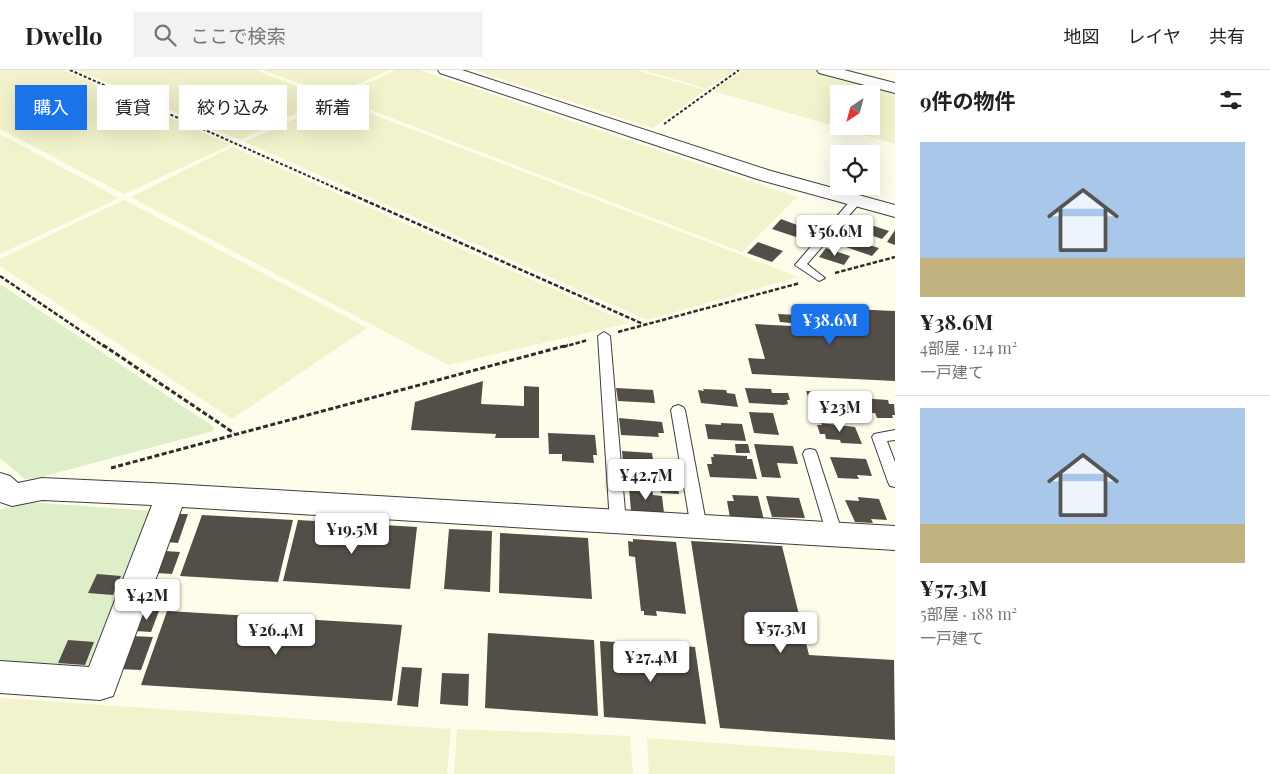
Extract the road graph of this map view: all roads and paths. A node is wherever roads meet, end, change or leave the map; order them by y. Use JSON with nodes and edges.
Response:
{"nodes":[{"id":1,"x":70,"y":70,"type":"edge"},
{"id":2,"x":446,"y":70,"type":"edge"},
{"id":3,"x":739,"y":70,"type":"edge"},
{"id":4,"x":825,"y":70,"type":"edge"},
{"id":5,"x":895,"y":88,"type":"edge"},
{"id":6,"x":647,"y":136,"type":"junction"},
{"id":7,"x":855,"y":202,"type":"junction"},
{"id":8,"x":895,"y":211,"type":"edge"},
{"id":9,"x":895,"y":257,"type":"edge"},
{"id":10,"x":0,"y":276,"type":"edge"},
{"id":11,"x":819,"y":278,"type":"junction"},
{"id":12,"x":643,"y":324,"type":"junction"},
{"id":13,"x":604,"y":336,"type":"junction"},
{"id":14,"x":678,"y":410,"type":"dead end"},
{"id":15,"x":234,"y":434,"type":"junction"},
{"id":16,"x":895,"y":435,"type":"edge"},
{"id":17,"x":810,"y":454,"type":"dead end"},
{"id":18,"x":102,"y":470,"type":"dead end"},
{"id":19,"x":895,"y":482,"type":"edge"},
{"id":20,"x":0,"y":484,"type":"edge"},
{"id":21,"x":171,"y":495,"type":"junction"},
{"id":22,"x":618,"y":524,"type":"junction"},
{"id":23,"x":699,"y":528,"type":"junction"},
{"id":24,"x":835,"y":536,"type":"junction"},
{"id":25,"x":895,"y":538,"type":"edge"},
{"id":26,"x":0,"y":677,"type":"edge"}],
"edges":[{"from":1,"to":12,"type":"path"},
{"from":2,"to":6,"type":"street"},
{"from":3,"to":6,"type":"path"},
{"from":4,"to":5,"type":"street"},
{"from":6,"to":7,"type":"street"},
{"from":7,"to":8,"type":"street"},
{"from":7,"to":11,"type":"lane"},
{"from":9,"to":11,"type":"path"},
{"from":10,"to":15,"type":"path"},
{"from":11,"to":12,"type":"path"},
{"from":12,"to":13,"type":"path"},
{"from":13,"to":15,"type":"path"},
{"from":13,"to":22,"type":"lane"},
{"from":14,"to":23,"type":"lane"},
{"from":15,"to":18,"type":"path"},
{"from":16,"to":19,"type":"lane"},
{"from":17,"to":24,"type":"lane"},
{"from":20,"to":21,"type":"street"},
{"from":21,"to":22,"type":"street"},
{"from":21,"to":26,"type":"street"},
{"from":22,"to":23,"type":"street"},
{"from":23,"to":24,"type":"street"},
{"from":24,"to":25,"type":"street"}]}
